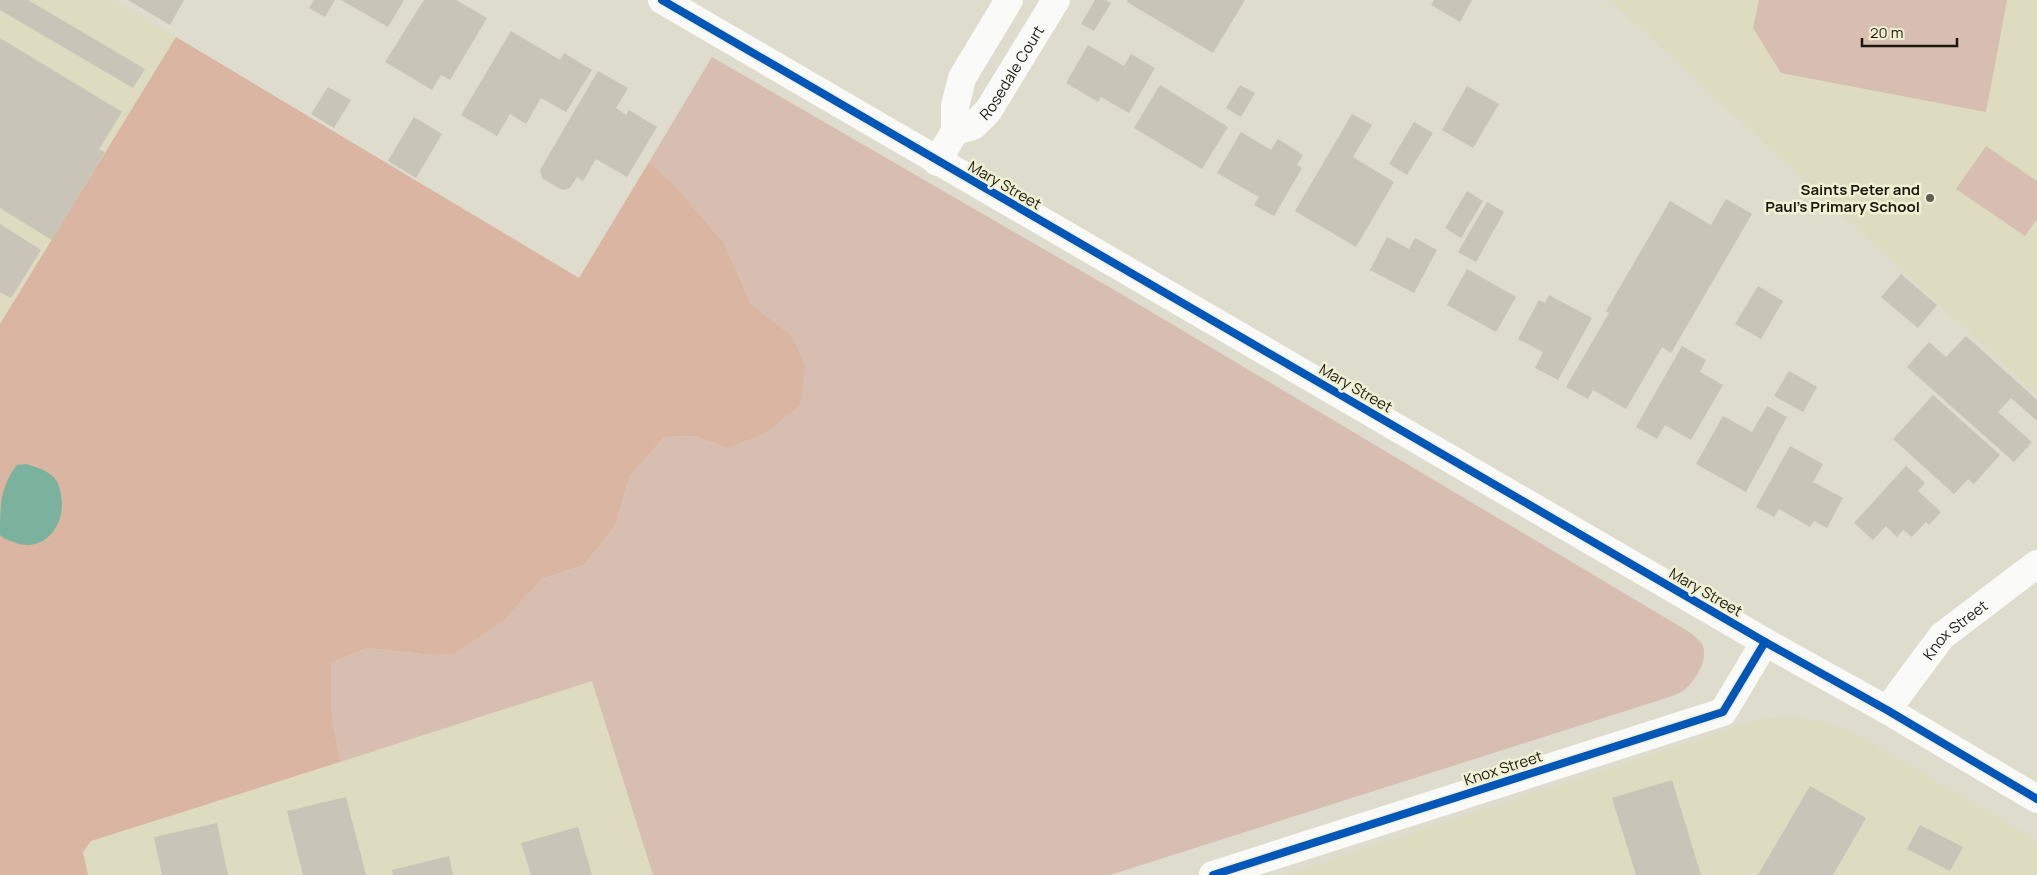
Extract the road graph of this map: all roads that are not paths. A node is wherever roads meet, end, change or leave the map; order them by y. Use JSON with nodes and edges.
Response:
{"nodes":[{"id":1,"x":662,"y":0,"type":"edge"},
{"id":2,"x":1009,"y":0,"type":"edge"},
{"id":3,"x":1056,"y":0,"type":"edge"},
{"id":4,"x":956,"y":131,"type":"junction"},
{"id":5,"x":937,"y":162,"type":"junction"},
{"id":6,"x":2037,"y":564,"type":"edge"},
{"id":7,"x":1765,"y":642,"type":"junction"},
{"id":8,"x":1888,"y":710,"type":"junction"},
{"id":9,"x":2037,"y":799,"type":"edge"},
{"id":10,"x":1213,"y":875,"type":"edge"}],
"edges":[{"from":1,"to":5,"type":"street","name":"Mary Street"},
{"from":2,"to":4,"type":"street","name":"Rosedale Court"},
{"from":3,"to":4,"type":"street","name":"Rosedale Court"},
{"from":4,"to":5,"type":"street"},
{"from":5,"to":7,"type":"street","name":"Mary Street"},
{"from":6,"to":8,"type":"street","name":"Knox Street"},
{"from":7,"to":8,"type":"street","name":"Mary Street"},
{"from":7,"to":10,"type":"street","name":"Knox Street"},
{"from":8,"to":9,"type":"street","name":"Mary Street"}]}
